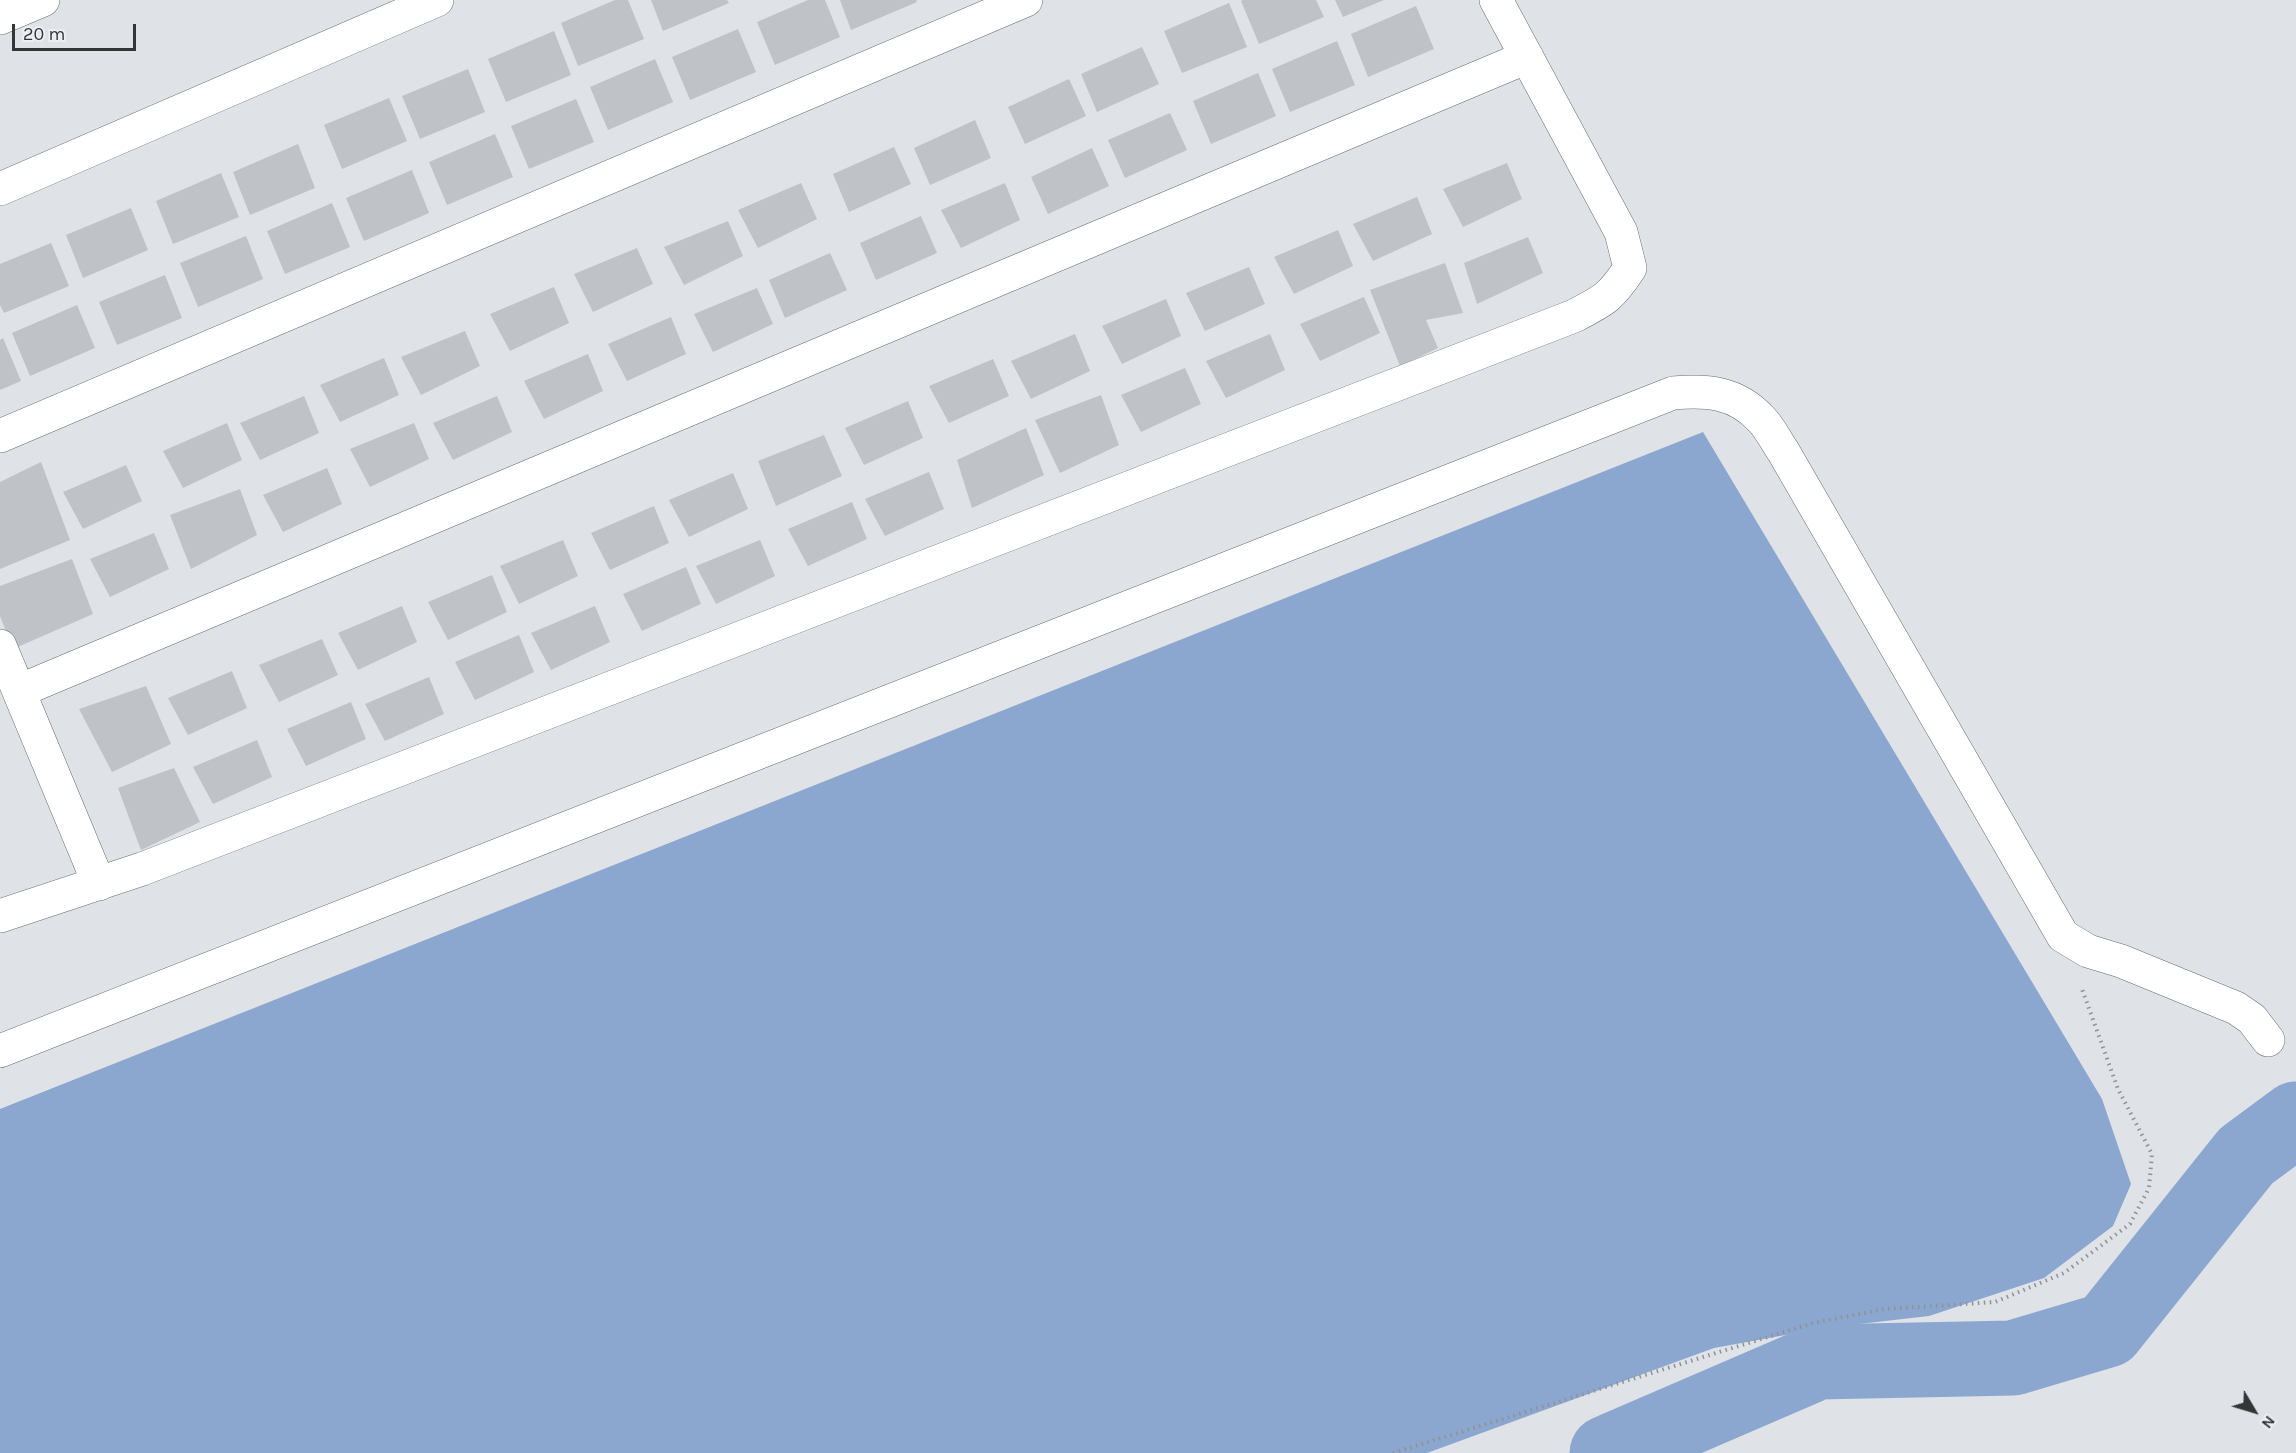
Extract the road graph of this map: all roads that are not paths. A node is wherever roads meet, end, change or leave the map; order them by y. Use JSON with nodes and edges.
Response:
{"nodes":[{"id":1,"x":43,"y":0,"type":"edge"},
{"id":2,"x":437,"y":0,"type":"edge"},
{"id":3,"x":1026,"y":0,"type":"edge"},
{"id":4,"x":1496,"y":0,"type":"edge"},
{"id":5,"x":0,"y":18,"type":"edge"},
{"id":6,"x":1527,"y":57,"type":"junction"},
{"id":7,"x":0,"y":189,"type":"edge"},
{"id":8,"x":0,"y":436,"type":"edge"},
{"id":9,"x":0,"y":646,"type":"edge"},
{"id":10,"x":19,"y":691,"type":"junction"},
{"id":11,"x":99,"y":885,"type":"junction"},
{"id":12,"x":0,"y":916,"type":"edge"},
{"id":13,"x":2268,"y":1040,"type":"dead end"},
{"id":14,"x":0,"y":1051,"type":"edge"}],
"edges":[{"from":1,"to":5,"type":"street"},
{"from":2,"to":7,"type":"street"},
{"from":3,"to":8,"type":"street"},
{"from":4,"to":6,"type":"street"},
{"from":6,"to":10,"type":"street"},
{"from":6,"to":11,"type":"street"},
{"from":9,"to":10,"type":"street"},
{"from":10,"to":11,"type":"street"},
{"from":11,"to":12,"type":"street"},
{"from":13,"to":14,"type":"street"}]}
